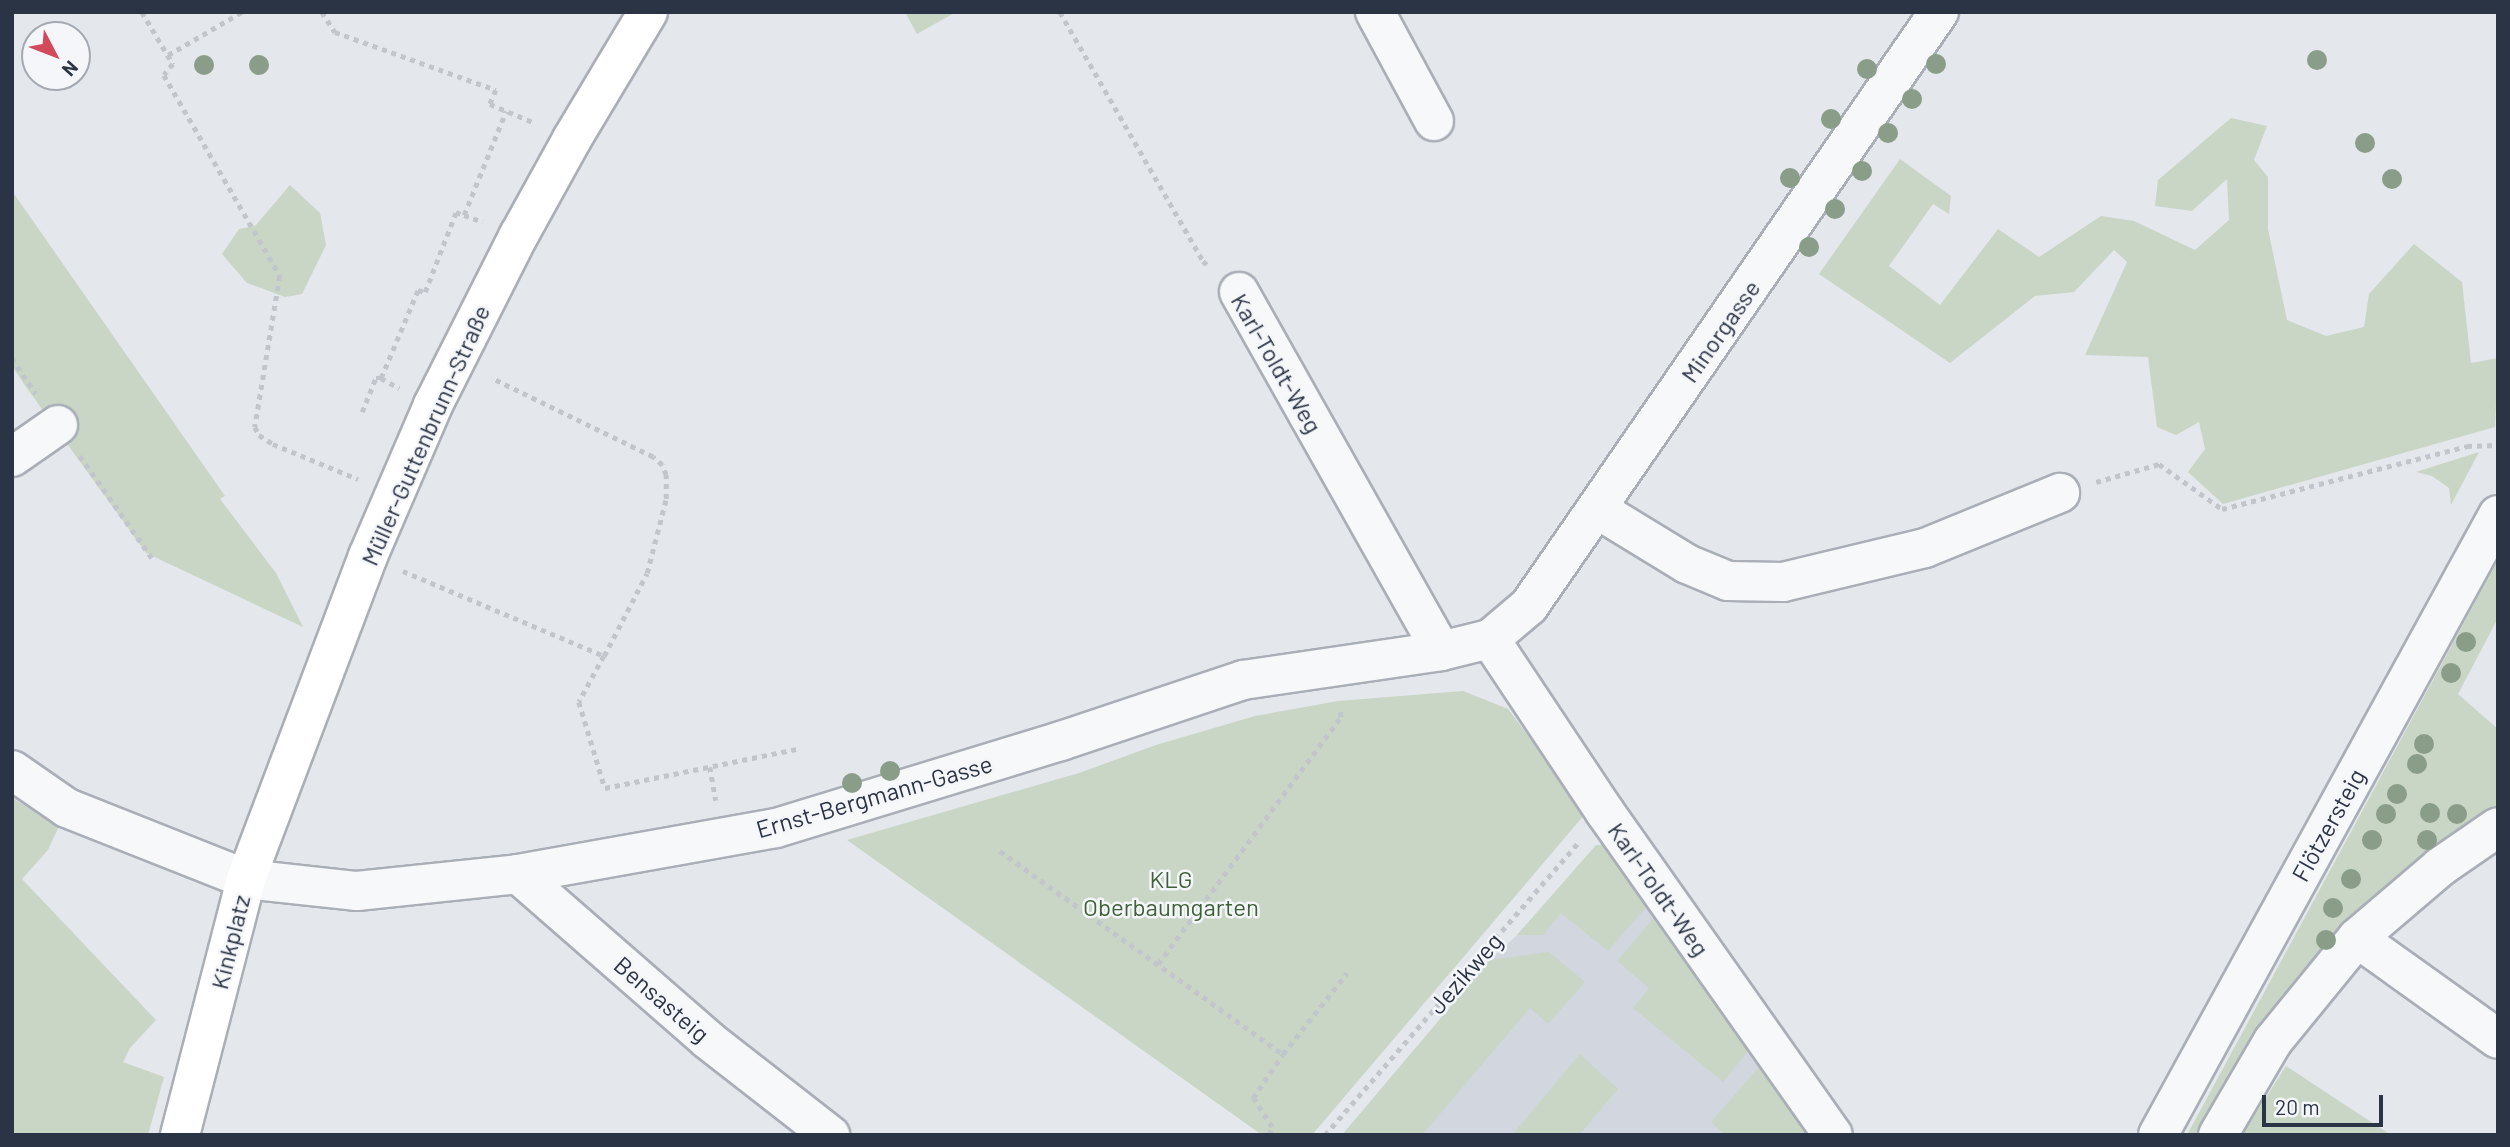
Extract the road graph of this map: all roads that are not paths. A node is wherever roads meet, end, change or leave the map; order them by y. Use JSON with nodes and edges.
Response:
{"nodes":[{"id":1,"x":648,"y":12,"type":"edge"},
{"id":2,"x":1375,"y":12,"type":"edge"},
{"id":3,"x":1940,"y":12,"type":"edge"},
{"id":4,"x":1434,"y":121,"type":"dead end"},
{"id":5,"x":1239,"y":292,"type":"road end"},
{"id":6,"x":58,"y":425,"type":"dead end"},
{"id":7,"x":12,"y":457,"type":"edge"},
{"id":8,"x":2060,"y":493,"type":"road end"},
{"id":9,"x":1597,"y":509,"type":"junction"},
{"id":10,"x":2498,"y":515,"type":"edge"},
{"id":11,"x":1490,"y":639,"type":"junction"},
{"id":12,"x":1441,"y":651,"type":"junction"},
{"id":13,"x":12,"y":770,"type":"edge"},
{"id":14,"x":2498,"y":827,"type":"edge"},
{"id":15,"x":518,"y":874,"type":"junction"},
{"id":16,"x":246,"y":879,"type":"junction"},
{"id":17,"x":2357,"y":937,"type":"junction"},
{"id":18,"x":2498,"y":1039,"type":"edge"},
{"id":19,"x":813,"y":1130,"type":"edge"},
{"id":20,"x":180,"y":1135,"type":"edge"},
{"id":21,"x":1833,"y":1135,"type":"edge"},
{"id":22,"x":2158,"y":1135,"type":"edge"},
{"id":23,"x":2218,"y":1135,"type":"edge"}],
"edges":[{"from":1,"to":16,"type":"main road","name":"Müller-Guttenbrunn-Straße"},
{"from":2,"to":4,"type":"street"},
{"from":3,"to":9,"type":"street","name":"Minorgasse"},
{"from":5,"to":12,"type":"street","name":"Karl-Toldt-Weg"},
{"from":6,"to":7,"type":"street"},
{"from":8,"to":9,"type":"street"},
{"from":9,"to":11,"type":"street","name":"Minorgasse"},
{"from":10,"to":22,"type":"street","name":"Flötzersteig"},
{"from":11,"to":12,"type":"street","name":"Ernst-Bergmann-Gasse"},
{"from":11,"to":21,"type":"street","name":"Karl-Toldt-Weg"},
{"from":12,"to":15,"type":"street","name":"Ernst-Bergmann-Gasse"},
{"from":13,"to":16,"type":"street","name":"Kinkplatz"},
{"from":14,"to":17,"type":"street"},
{"from":15,"to":16,"type":"street","name":"Ernst-Bergmann-Gasse"},
{"from":15,"to":19,"type":"street","name":"Bensasteig"},
{"from":16,"to":20,"type":"main road","name":"Kinkplatz"},
{"from":17,"to":18,"type":"street"},
{"from":17,"to":23,"type":"street"}]}
